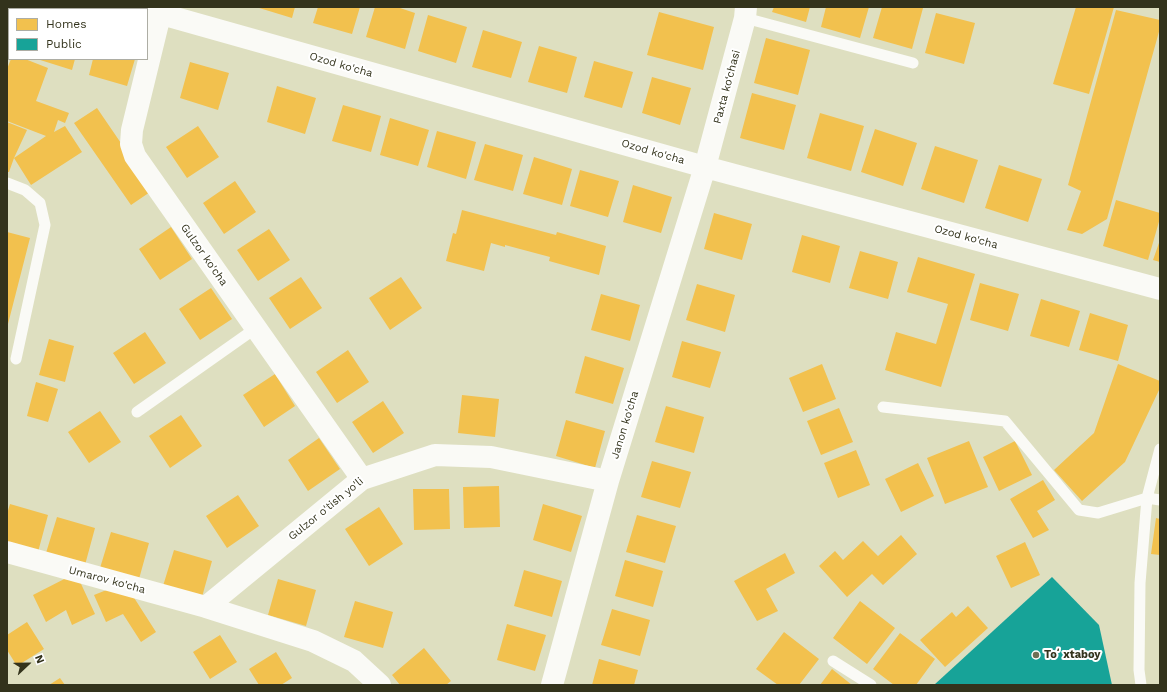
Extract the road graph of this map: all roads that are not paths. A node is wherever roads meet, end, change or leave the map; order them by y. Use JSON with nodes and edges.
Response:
{"nodes":[{"id":1,"x":153,"y":10,"type":"edge"},
{"id":2,"x":746,"y":13,"type":"edge"},
{"id":3,"x":148,"y":39,"type":"edge"},
{"id":4,"x":144,"y":60,"type":"edge"},
{"id":5,"x":912,"y":63,"type":"dead end"},
{"id":6,"x":706,"y":167,"type":"junction"},
{"id":7,"x":7,"y":183,"type":"edge"},
{"id":8,"x":1160,"y":289,"type":"edge"},
{"id":9,"x":256,"y":328,"type":"junction"},
{"id":10,"x":16,"y":359,"type":"dead end"},
{"id":11,"x":883,"y":407,"type":"dead end"},
{"id":12,"x":137,"y":412,"type":"dead end"},
{"id":13,"x":1160,"y":449,"type":"edge"},
{"id":14,"x":362,"y":479,"type":"junction"},
{"id":15,"x":608,"y":481,"type":"junction"},
{"id":16,"x":1147,"y":498,"type":"junction"},
{"id":17,"x":1160,"y":500,"type":"edge"},
{"id":18,"x":7,"y":552,"type":"edge"},
{"id":19,"x":206,"y":607,"type":"junction"},
{"id":20,"x":833,"y":661,"type":"dead end"},
{"id":21,"x":380,"y":685,"type":"edge"},
{"id":22,"x":552,"y":685,"type":"edge"},
{"id":23,"x":871,"y":685,"type":"edge"},
{"id":24,"x":1141,"y":685,"type":"edge"}],
"edges":[{"from":1,"to":3,"type":"street","name":"Gulzor ko'cha"},
{"from":1,"to":6,"type":"street","name":"Ozod ko'cha"},
{"from":2,"to":5,"type":"lane"},
{"from":2,"to":6,"type":"street","name":"Paxta ko‘chasi"},
{"from":4,"to":9,"type":"street","name":"Gulzor ko'cha"},
{"from":6,"to":8,"type":"street","name":"Ozod ko'cha"},
{"from":6,"to":15,"type":"street","name":"Janon ko'cha"},
{"from":7,"to":10,"type":"lane"},
{"from":9,"to":12,"type":"lane"},
{"from":9,"to":14,"type":"street","name":"Gulzor ko'cha"},
{"from":11,"to":16,"type":"lane"},
{"from":13,"to":16,"type":"lane"},
{"from":14,"to":15,"type":"street","name":"Gulzor o'tish yo'li"},
{"from":14,"to":19,"type":"street","name":"Gulzor o'tish yo'li"},
{"from":15,"to":22,"type":"street","name":"Janon ko'cha"},
{"from":16,"to":17,"type":"lane"},
{"from":16,"to":24,"type":"lane"},
{"from":18,"to":19,"type":"street","name":"Umarov ko'cha"},
{"from":19,"to":21,"type":"street","name":"Umarov ko'cha"},
{"from":20,"to":23,"type":"lane"}]}
